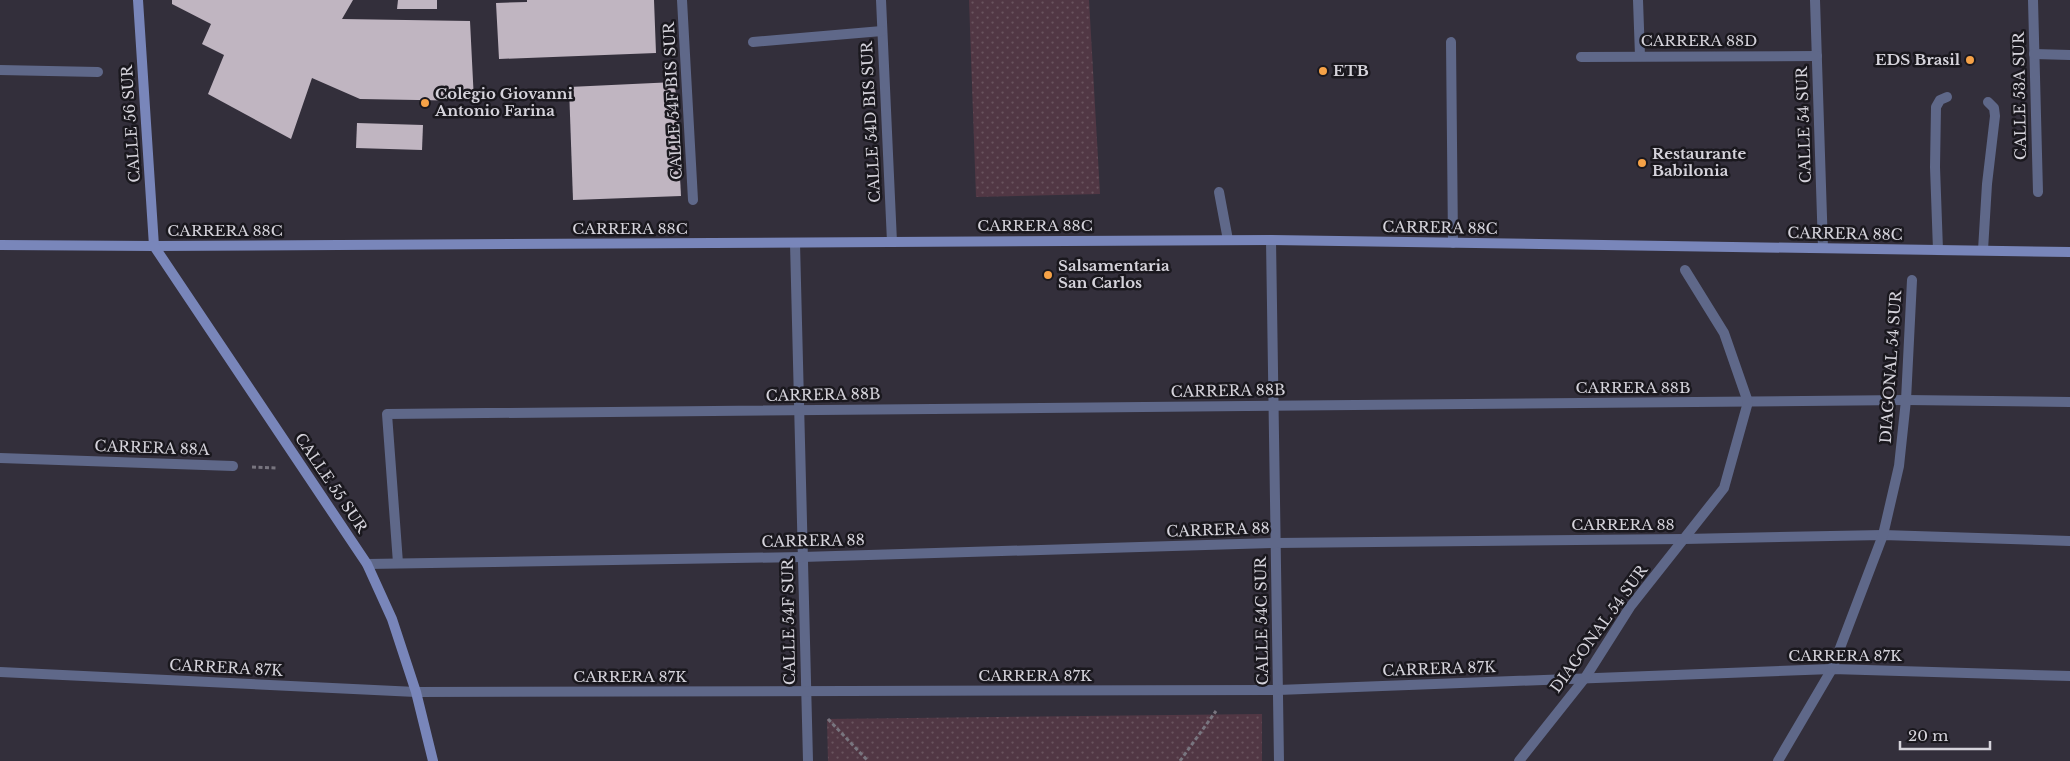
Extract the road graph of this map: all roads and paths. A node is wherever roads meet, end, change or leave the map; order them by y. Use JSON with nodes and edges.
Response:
{"nodes":[{"id":1,"x":138,"y":0,"type":"edge"},
{"id":2,"x":682,"y":0,"type":"edge"},
{"id":3,"x":880,"y":0,"type":"edge"},
{"id":4,"x":1638,"y":0,"type":"edge"},
{"id":5,"x":1815,"y":0,"type":"edge"},
{"id":6,"x":2033,"y":0,"type":"edge"},
{"id":7,"x":882,"y":32,"type":"junction"},
{"id":8,"x":753,"y":42,"type":"dead end"},
{"id":9,"x":1451,"y":42,"type":"dead end"},
{"id":10,"x":2034,"y":54,"type":"junction"},
{"id":11,"x":2070,"y":55,"type":"edge"},
{"id":12,"x":1640,"y":56,"type":"junction"},
{"id":13,"x":1817,"y":56,"type":"junction"},
{"id":14,"x":1581,"y":57,"type":"dead end"},
{"id":15,"x":0,"y":70,"type":"edge"},
{"id":16,"x":98,"y":72,"type":"dead end"},
{"id":17,"x":1948,"y":97,"type":"dead end"},
{"id":18,"x":1988,"y":102,"type":"dead end"},
{"id":19,"x":1219,"y":192,"type":"dead end"},
{"id":20,"x":2038,"y":192,"type":"dead end"},
{"id":21,"x":693,"y":200,"type":"dead end"},
{"id":22,"x":1228,"y":240,"type":"junction"},
{"id":23,"x":1272,"y":240,"type":"junction"},
{"id":24,"x":892,"y":242,"type":"junction"},
{"id":25,"x":795,"y":243,"type":"junction"},
{"id":26,"x":1453,"y":243,"type":"junction"},
{"id":27,"x":0,"y":245,"type":"edge"},
{"id":28,"x":154,"y":246,"type":"junction"},
{"id":29,"x":1822,"y":248,"type":"junction"},
{"id":30,"x":1938,"y":250,"type":"junction"},
{"id":31,"x":1983,"y":250,"type":"junction"},
{"id":32,"x":2070,"y":252,"type":"edge"},
{"id":33,"x":1685,"y":270,"type":"dead end"},
{"id":34,"x":1912,"y":280,"type":"dead end"},
{"id":35,"x":1906,"y":400,"type":"junction"},
{"id":36,"x":1748,"y":402,"type":"junction"},
{"id":37,"x":2070,"y":402,"type":"edge"},
{"id":38,"x":1274,"y":406,"type":"junction"},
{"id":39,"x":798,"y":410,"type":"junction"},
{"id":40,"x":0,"y":458,"type":"edge"},
{"id":41,"x":232,"y":466,"type":"joint"},
{"id":42,"x":304,"y":468,"type":"junction"},
{"id":43,"x":1883,"y":535,"type":"junction"},
{"id":44,"x":1684,"y":539,"type":"junction"},
{"id":45,"x":2070,"y":541,"type":"edge"},
{"id":46,"x":1276,"y":543,"type":"junction"},
{"id":47,"x":802,"y":557,"type":"junction"},
{"id":48,"x":398,"y":563,"type":"junction"},
{"id":49,"x":367,"y":564,"type":"junction"},
{"id":50,"x":1832,"y":669,"type":"junction"},
{"id":51,"x":0,"y":672,"type":"edge"},
{"id":52,"x":2070,"y":676,"type":"edge"},
{"id":53,"x":1584,"y":678,"type":"junction"},
{"id":54,"x":1230,"y":690,"type":"junction"},
{"id":55,"x":1278,"y":690,"type":"junction"},
{"id":56,"x":806,"y":691,"type":"junction"},
{"id":57,"x":416,"y":692,"type":"junction"},
{"id":58,"x":433,"y":761,"type":"edge"},
{"id":59,"x":808,"y":761,"type":"edge"},
{"id":60,"x":868,"y":761,"type":"edge"},
{"id":61,"x":1180,"y":761,"type":"edge"},
{"id":62,"x":1279,"y":761,"type":"edge"},
{"id":63,"x":1519,"y":761,"type":"edge"},
{"id":64,"x":1778,"y":761,"type":"edge"}],
"edges":[{"from":1,"to":28,"type":"street","name":"CALLE 56 SUR"},
{"from":2,"to":21,"type":"street","name":"CALLE 54F BIS SUR"},
{"from":3,"to":7,"type":"street","name":"CALLE 54D BIS SUR"},
{"from":4,"to":12,"type":"street"},
{"from":5,"to":13,"type":"street","name":"CALLE 54 SUR"},
{"from":6,"to":10,"type":"street","name":"CALLE 53A SUR"},
{"from":7,"to":8,"type":"street"},
{"from":7,"to":24,"type":"street","name":"CALLE 54D BIS SUR"},
{"from":9,"to":26,"type":"street"},
{"from":10,"to":11,"type":"street"},
{"from":10,"to":20,"type":"street","name":"CALLE 53A SUR"},
{"from":12,"to":13,"type":"street","name":"CARRERA 88D"},
{"from":12,"to":14,"type":"street","name":"CARRERA 88D"},
{"from":13,"to":29,"type":"street","name":"CALLE 54 SUR"},
{"from":15,"to":16,"type":"street"},
{"from":17,"to":30,"type":"street"},
{"from":18,"to":31,"type":"street"},
{"from":19,"to":22,"type":"street"},
{"from":22,"to":23,"type":"street","name":"CARRERA 88C"},
{"from":22,"to":24,"type":"street","name":"CARRERA 88C"},
{"from":23,"to":26,"type":"street","name":"CARRERA 88C"},
{"from":23,"to":38,"type":"street","name":"CALLE 54C SUR"},
{"from":24,"to":25,"type":"street","name":"CARRERA 88C"},
{"from":25,"to":28,"type":"street","name":"CARRERA 88C"},
{"from":25,"to":39,"type":"street","name":"CALLE 54F SUR"},
{"from":26,"to":29,"type":"street","name":"CARRERA 88C"},
{"from":27,"to":28,"type":"street","name":"CARRERA 88C"},
{"from":28,"to":42,"type":"street","name":"CALLE 55 SUR"},
{"from":29,"to":30,"type":"street","name":"CARRERA 88C"},
{"from":30,"to":31,"type":"street","name":"CARRERA 88C"},
{"from":31,"to":32,"type":"street","name":"CARRERA 88C"},
{"from":33,"to":36,"type":"street"},
{"from":34,"to":35,"type":"street","name":"DIAGONAL 54 SUR"},
{"from":35,"to":36,"type":"street","name":"CARRERA 88B"},
{"from":35,"to":37,"type":"street","name":"CARRERA 88B"},
{"from":35,"to":43,"type":"street","name":"DIAGONAL 54 SUR"},
{"from":36,"to":38,"type":"street","name":"CARRERA 88B"},
{"from":36,"to":44,"type":"street","name":"DIAGONAL 54 SUR"},
{"from":38,"to":39,"type":"street","name":"CARRERA 88B"},
{"from":38,"to":46,"type":"street","name":"CALLE 54C SUR"},
{"from":39,"to":47,"type":"street","name":"CALLE 54F SUR"},
{"from":39,"to":48,"type":"street","name":"CARRERA 88B"},
{"from":40,"to":41,"type":"street","name":"CARRERA 88A"},
{"from":41,"to":42,"type":"path"},
{"from":42,"to":49,"type":"street","name":"CALLE 55 SUR"},
{"from":43,"to":44,"type":"street","name":"CARRERA 88"},
{"from":43,"to":45,"type":"street","name":"CARRERA 88"},
{"from":43,"to":50,"type":"street","name":"DIAGONAL 54 SUR"},
{"from":44,"to":46,"type":"street","name":"CARRERA 88"},
{"from":44,"to":53,"type":"street","name":"DIAGONAL 54 SUR"},
{"from":46,"to":47,"type":"street","name":"CARRERA 88"},
{"from":46,"to":55,"type":"street","name":"CALLE 54C SUR"},
{"from":47,"to":48,"type":"street","name":"CARRERA 88"},
{"from":47,"to":56,"type":"street","name":"CALLE 54F SUR"},
{"from":48,"to":49,"type":"street","name":"CARRERA 88"},
{"from":49,"to":57,"type":"street","name":"CALLE 55 SUR"},
{"from":50,"to":52,"type":"street","name":"CARRERA 87K"},
{"from":50,"to":53,"type":"street","name":"CARRERA 87K"},
{"from":50,"to":64,"type":"street","name":"DIAGONAL 54 SUR"},
{"from":51,"to":57,"type":"street","name":"CARRERA 87K"},
{"from":53,"to":55,"type":"street","name":"CARRERA 87K"},
{"from":53,"to":63,"type":"street","name":"DIAGONAL 54 SUR"},
{"from":54,"to":55,"type":"street","name":"CARRERA 87K"},
{"from":54,"to":56,"type":"street","name":"CARRERA 87K"},
{"from":54,"to":61,"type":"path"},
{"from":55,"to":62,"type":"street","name":"CALLE 54C SUR"},
{"from":56,"to":57,"type":"street","name":"CARRERA 87K"},
{"from":56,"to":59,"type":"street","name":"CALLE 54F SUR"},
{"from":56,"to":60,"type":"path"},
{"from":57,"to":58,"type":"street","name":"CALLE 55 SUR"}]}
